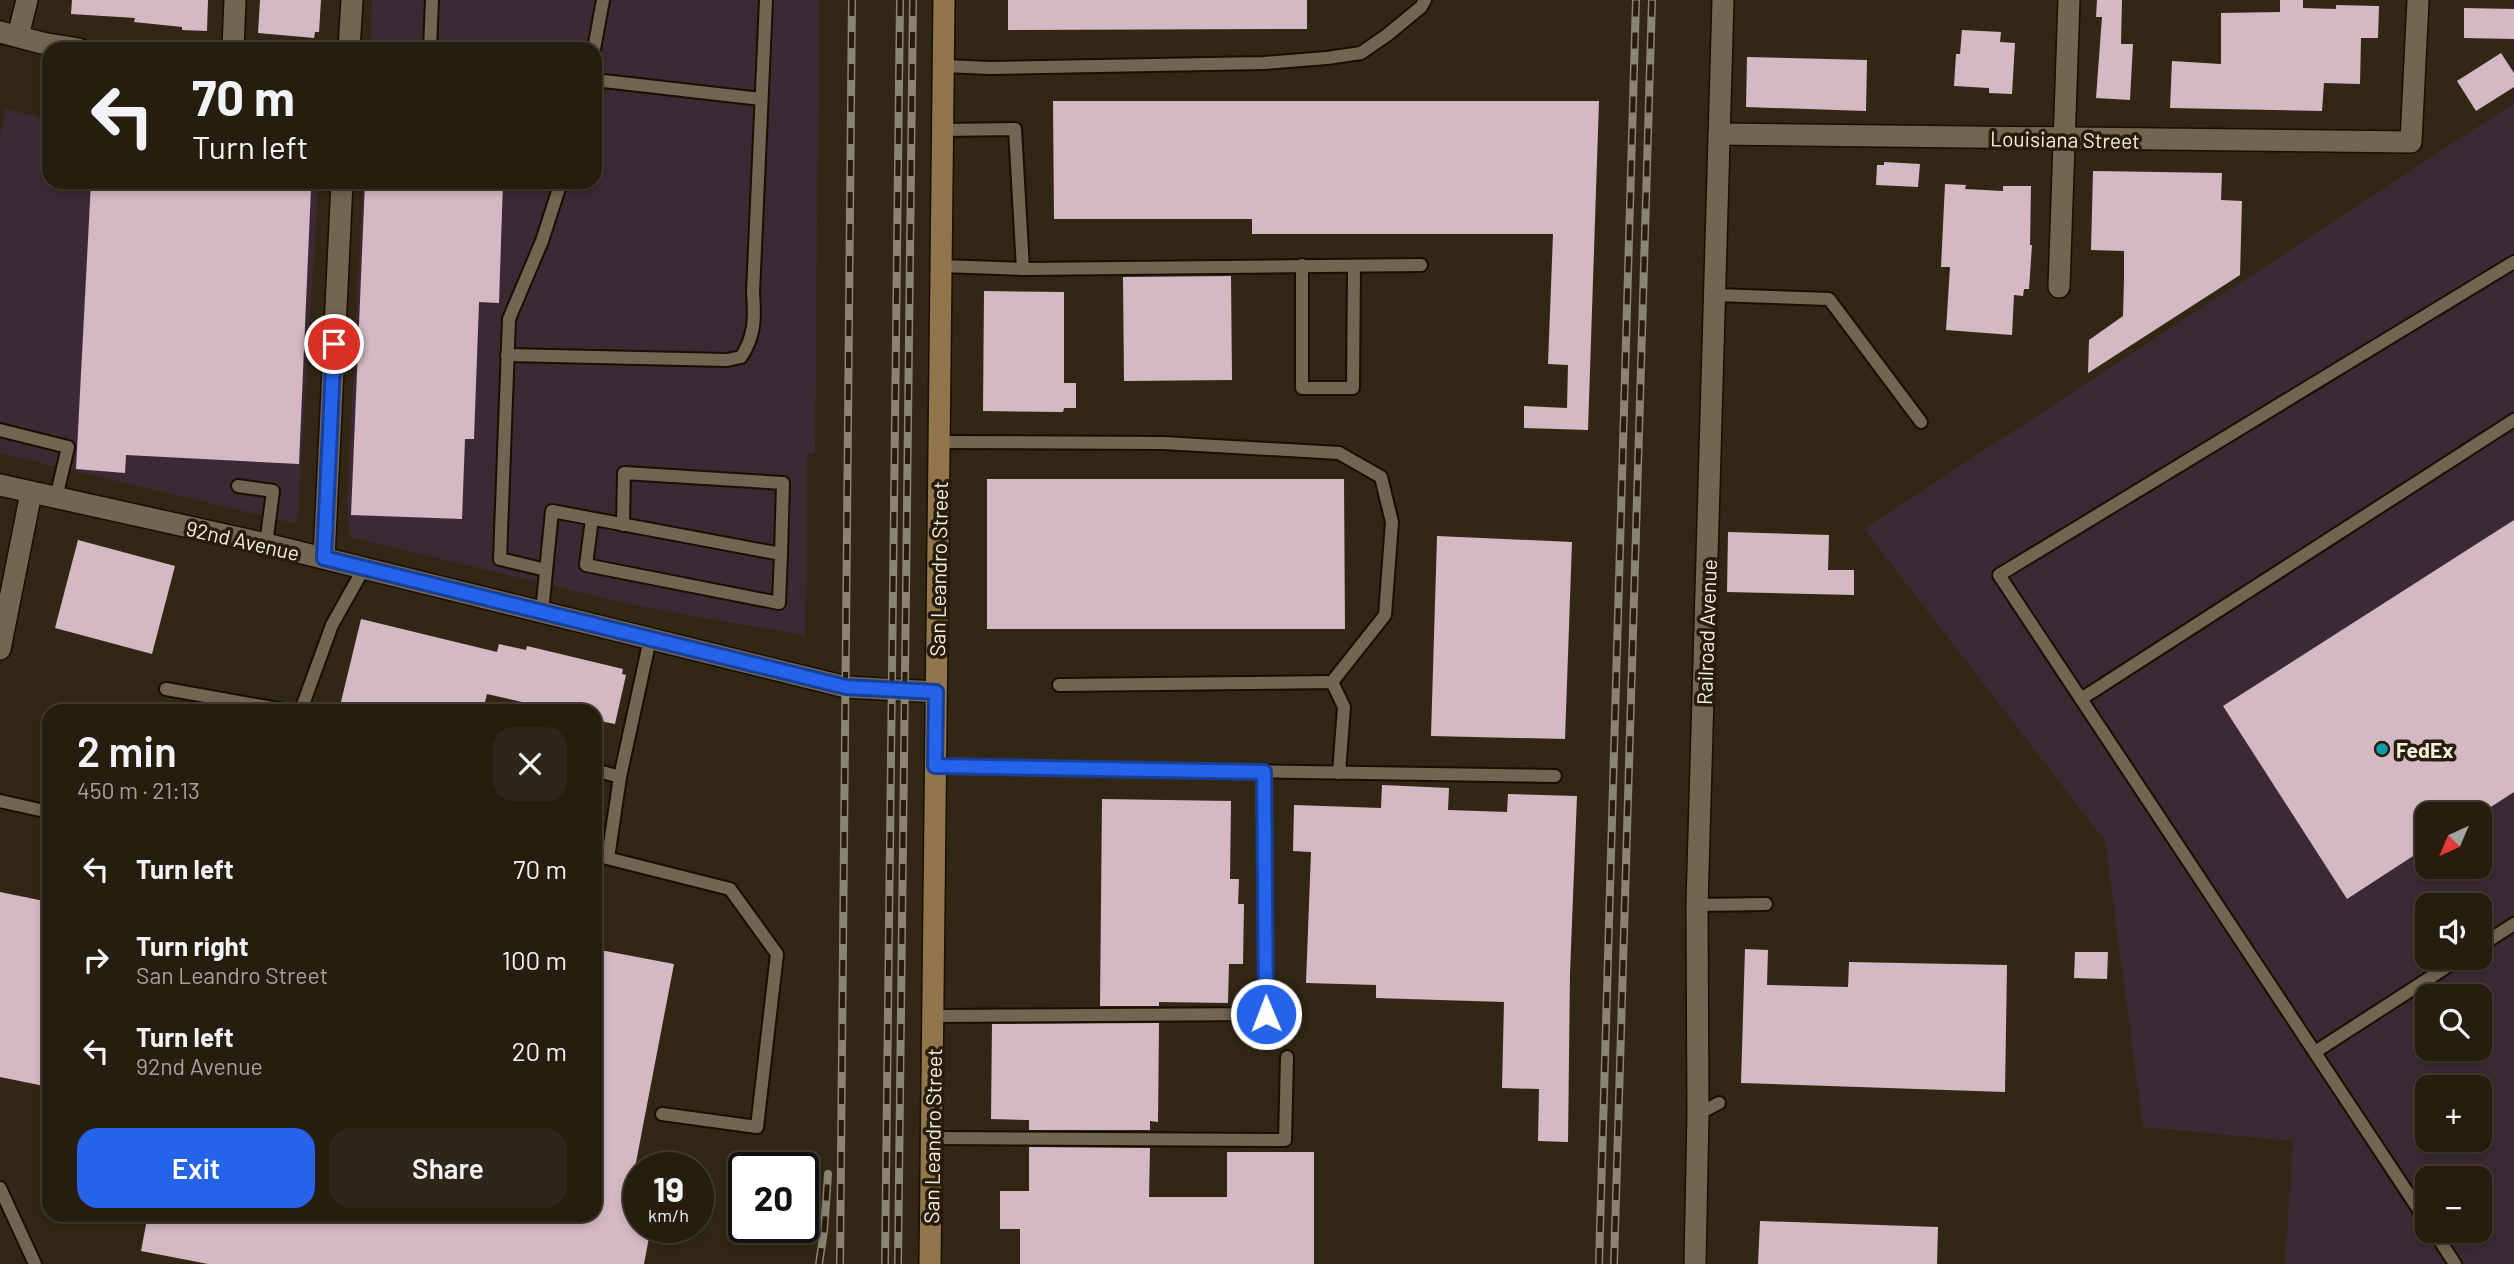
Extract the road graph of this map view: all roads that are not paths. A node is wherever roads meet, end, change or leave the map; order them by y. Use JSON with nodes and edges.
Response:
{"nodes":[{"id":1,"x":27,"y":0,"type":"edge"},
{"id":2,"x":235,"y":0,"type":"edge"},
{"id":3,"x":352,"y":0,"type":"edge"},
{"id":4,"x":432,"y":0,"type":"edge"},
{"id":5,"x":603,"y":0,"type":"edge"},
{"id":6,"x":766,"y":0,"type":"edge"},
{"id":7,"x":944,"y":0,"type":"edge"},
{"id":8,"x":1425,"y":0,"type":"edge"},
{"id":9,"x":1723,"y":0,"type":"edge"},
{"id":10,"x":2069,"y":0,"type":"edge"},
{"id":11,"x":2418,"y":0,"type":"edge"},
{"id":12,"x":9,"y":34,"type":"edge"},
{"id":13,"x":46,"y":42,"type":"edge"},
{"id":14,"x":233,"y":42,"type":"edge"},
{"id":15,"x":349,"y":42,"type":"edge"},
{"id":16,"x":429,"y":42,"type":"edge"},
{"id":17,"x":595,"y":42,"type":"edge"},
{"id":18,"x":944,"y":66,"type":"junction"},
{"id":19,"x":602,"y":81,"type":"edge"},
{"id":20,"x":761,"y":99,"type":"junction"},
{"id":21,"x":943,"y":131,"type":"junction"},
{"id":22,"x":1719,"y":134,"type":"junction"},
{"id":23,"x":2065,"y":139,"type":"junction"},
{"id":24,"x":342,"y":189,"type":"edge"},
{"id":25,"x":559,"y":189,"type":"edge"},
{"id":26,"x":2514,"y":262,"type":"edge"},
{"id":27,"x":1302,"y":265,"type":"junction"},
{"id":28,"x":1420,"y":265,"type":"dead end"},
{"id":29,"x":942,"y":266,"type":"junction"},
{"id":30,"x":1354,"y":267,"type":"junction"},
{"id":31,"x":1023,"y":269,"type":"junction"},
{"id":32,"x":2059,"y":287,"type":"dead end"},
{"id":33,"x":1715,"y":295,"type":"junction"},
{"id":34,"x":507,"y":355,"type":"junction"},
{"id":35,"x":2514,"y":419,"type":"edge"},
{"id":36,"x":1921,"y":422,"type":"dead end"},
{"id":37,"x":0,"y":430,"type":"edge"},
{"id":38,"x":940,"y":442,"type":"junction"},
{"id":39,"x":0,"y":485,"type":"edge"},
{"id":40,"x":238,"y":486,"type":"dead end"},
{"id":41,"x":31,"y":493,"type":"junction"},
{"id":42,"x":56,"y":498,"type":"junction"},
{"id":43,"x":592,"y":519,"type":"junction"},
{"id":44,"x":623,"y":525,"type":"junction"},
{"id":45,"x":266,"y":544,"type":"junction"},
{"id":46,"x":781,"y":554,"type":"junction"},
{"id":47,"x":324,"y":558,"type":"junction"},
{"id":48,"x":364,"y":568,"type":"junction"},
{"id":49,"x":546,"y":570,"type":"junction"},
{"id":50,"x":542,"y":612,"type":"junction"},
{"id":51,"x":650,"y":639,"type":"junction"},
{"id":52,"x":0,"y":649,"type":"edge"},
{"id":53,"x":1332,"y":682,"type":"junction"},
{"id":54,"x":1059,"y":685,"type":"dead end"},
{"id":55,"x":166,"y":689,"type":"dead end"},
{"id":56,"x":936,"y":692,"type":"junction"},
{"id":57,"x":2081,"y":699,"type":"junction"},
{"id":58,"x":250,"y":704,"type":"edge"},
{"id":59,"x":303,"y":704,"type":"edge"},
{"id":60,"x":935,"y":766,"type":"junction"},
{"id":61,"x":602,"y":772,"type":"edge"},
{"id":62,"x":1264,"y":772,"type":"junction"},
{"id":63,"x":1339,"y":773,"type":"junction"},
{"id":64,"x":620,"y":776,"type":"junction"},
{"id":65,"x":1555,"y":776,"type":"dead end"},
{"id":66,"x":0,"y":801,"type":"edge"},
{"id":67,"x":42,"y":810,"type":"edge"},
{"id":68,"x":602,"y":852,"type":"edge"},
{"id":69,"x":602,"y":856,"type":"edge"},
{"id":70,"x":1766,"y":904,"type":"dead end"},
{"id":71,"x":1697,"y":905,"type":"junction"},
{"id":72,"x":2514,"y":924,"type":"edge"},
{"id":73,"x":2492,"y":938,"type":"edge"},
{"id":74,"x":2442,"y":970,"type":"edge"},
{"id":75,"x":933,"y":1016,"type":"junction"},
{"id":76,"x":2315,"y":1052,"type":"junction"},
{"id":77,"x":1287,"y":1057,"type":"dead end"},
{"id":78,"x":1719,"y":1103,"type":"dead end"},
{"id":79,"x":662,"y":1114,"type":"dead end"},
{"id":80,"x":1699,"y":1114,"type":"junction"},
{"id":81,"x":932,"y":1138,"type":"junction"},
{"id":82,"x":0,"y":1188,"type":"edge"},
{"id":83,"x":2415,"y":1204,"type":"edge"},
{"id":84,"x":2441,"y":1243,"type":"edge"},
{"id":85,"x":35,"y":1264,"type":"edge"},
{"id":86,"x":930,"y":1264,"type":"edge"},
{"id":87,"x":1695,"y":1264,"type":"edge"},
{"id":88,"x":2455,"y":1264,"type":"edge"}],
"edges":[{"from":1,"to":12,"type":"street"},
{"from":2,"to":14,"type":"street"},
{"from":3,"to":15,"type":"street"},
{"from":4,"to":16,"type":"lane"},
{"from":5,"to":17,"type":"lane"},
{"from":6,"to":20,"type":"lane"},
{"from":7,"to":18,"type":"main road","name":"San Leandro Street"},
{"from":8,"to":18,"type":"lane"},
{"from":9,"to":22,"type":"street","name":"Railroad Avenue"},
{"from":10,"to":23,"type":"street"},
{"from":11,"to":23,"type":"street","name":"Louisiana Street"},
{"from":12,"to":13,"type":"street"},
{"from":18,"to":21,"type":"main road","name":"San Leandro Street"},
{"from":19,"to":20,"type":"lane"},
{"from":20,"to":34,"type":"lane"},
{"from":21,"to":29,"type":"main road","name":"San Leandro Street"},
{"from":21,"to":31,"type":"lane"},
{"from":22,"to":23,"type":"street","name":"Louisiana Street"},
{"from":22,"to":33,"type":"street","name":"Railroad Avenue"},
{"from":23,"to":32,"type":"street"},
{"from":24,"to":47,"type":"street"},
{"from":25,"to":34,"type":"lane"},
{"from":26,"to":57,"type":"lane"},
{"from":27,"to":30,"type":"lane"},
{"from":27,"to":30,"type":"lane"},
{"from":27,"to":31,"type":"lane"},
{"from":28,"to":30,"type":"lane"},
{"from":29,"to":31,"type":"lane"},
{"from":29,"to":38,"type":"main road","name":"San Leandro Street"},
{"from":33,"to":36,"type":"lane"},
{"from":33,"to":71,"type":"street","name":"Railroad Avenue"},
{"from":34,"to":49,"type":"lane"},
{"from":35,"to":57,"type":"lane"},
{"from":37,"to":42,"type":"lane"},
{"from":38,"to":53,"type":"lane"},
{"from":38,"to":56,"type":"main road","name":"San Leandro Street"},
{"from":39,"to":41,"type":"street","name":"92nd Avenue"},
{"from":40,"to":45,"type":"lane"},
{"from":41,"to":42,"type":"street","name":"92nd Avenue"},
{"from":41,"to":52,"type":"street"},
{"from":42,"to":45,"type":"street","name":"92nd Avenue"},
{"from":43,"to":44,"type":"lane"},
{"from":43,"to":46,"type":"lane"},
{"from":43,"to":49,"type":"lane"},
{"from":44,"to":46,"type":"lane"},
{"from":44,"to":46,"type":"lane"},
{"from":45,"to":47,"type":"street","name":"92nd Avenue"},
{"from":47,"to":48,"type":"street","name":"92nd Avenue"},
{"from":48,"to":50,"type":"street","name":"92nd Avenue"},
{"from":48,"to":59,"type":"lane"},
{"from":49,"to":50,"type":"lane"},
{"from":50,"to":51,"type":"street","name":"92nd Avenue"},
{"from":51,"to":56,"type":"street","name":"92nd Avenue"},
{"from":51,"to":64,"type":"lane"},
{"from":53,"to":54,"type":"lane"},
{"from":53,"to":63,"type":"lane"},
{"from":55,"to":58,"type":"lane"},
{"from":56,"to":60,"type":"main road","name":"San Leandro Street"},
{"from":57,"to":76,"type":"lane"},
{"from":60,"to":62,"type":"lane"},
{"from":60,"to":75,"type":"main road","name":"San Leandro Street"},
{"from":61,"to":64,"type":"lane"},
{"from":62,"to":63,"type":"lane"},
{"from":62,"to":75,"type":"lane"},
{"from":63,"to":65,"type":"lane"},
{"from":64,"to":68,"type":"lane"},
{"from":66,"to":67,"type":"lane"},
{"from":69,"to":79,"type":"lane"},
{"from":70,"to":71,"type":"lane"},
{"from":71,"to":80,"type":"street","name":"Railroad Avenue"},
{"from":72,"to":73,"type":"lane"},
{"from":74,"to":76,"type":"lane"},
{"from":75,"to":81,"type":"main road","name":"San Leandro Street"},
{"from":76,"to":83,"type":"lane"},
{"from":77,"to":81,"type":"lane"},
{"from":78,"to":80,"type":"lane"},
{"from":80,"to":87,"type":"street","name":"Railroad Avenue"},
{"from":81,"to":86,"type":"main road","name":"San Leandro Street"},
{"from":82,"to":85,"type":"lane"},
{"from":84,"to":88,"type":"lane"}]}
